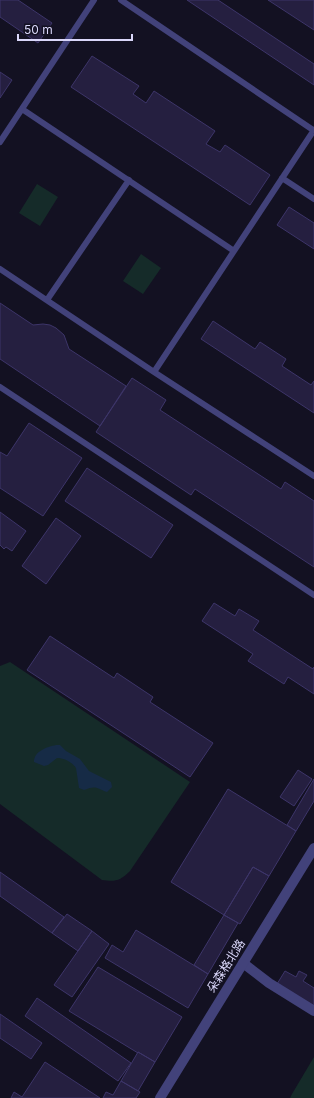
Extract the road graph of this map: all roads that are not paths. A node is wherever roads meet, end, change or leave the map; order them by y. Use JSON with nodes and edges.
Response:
{"nodes":[{"id":1,"x":94,"y":0,"type":"edge"},
{"id":2,"x":121,"y":0,"type":"edge"},
{"id":3,"x":22,"y":109,"type":"junction"},
{"id":4,"x":313,"y":130,"type":"edge"},
{"id":5,"x":0,"y":142,"type":"edge"},
{"id":6,"x":282,"y":178,"type":"junction"},
{"id":7,"x":129,"y":180,"type":"junction"},
{"id":8,"x":314,"y":199,"type":"edge"},
{"id":9,"x":234,"y":251,"type":"junction"},
{"id":10,"x":0,"y":269,"type":"edge"},
{"id":11,"x":47,"y":300,"type":"junction"},
{"id":12,"x":154,"y":372,"type":"junction"},
{"id":13,"x":0,"y":387,"type":"edge"},
{"id":14,"x":314,"y":476,"type":"edge"},
{"id":15,"x":314,"y":595,"type":"edge"},
{"id":16,"x":314,"y":848,"type":"edge"},
{"id":17,"x":243,"y":963,"type":"junction"},
{"id":18,"x":314,"y":1010,"type":"edge"},
{"id":19,"x":160,"y":1098,"type":"edge"}],
"edges":[{"from":1,"to":3,"type":"lane"},
{"from":2,"to":4,"type":"lane"},
{"from":3,"to":5,"type":"lane"},
{"from":3,"to":7,"type":"lane"},
{"from":4,"to":6,"type":"lane"},
{"from":6,"to":8,"type":"lane"},
{"from":6,"to":9,"type":"lane"},
{"from":7,"to":9,"type":"lane"},
{"from":7,"to":11,"type":"lane"},
{"from":9,"to":12,"type":"lane"},
{"from":10,"to":11,"type":"lane"},
{"from":11,"to":12,"type":"lane"},
{"from":12,"to":14,"type":"lane"},
{"from":13,"to":15,"type":"lane"},
{"from":16,"to":17,"type":"street","name":"朵森格北路"},
{"from":17,"to":18,"type":"street"},
{"from":17,"to":19,"type":"street","name":"朵森格北路"}]}
